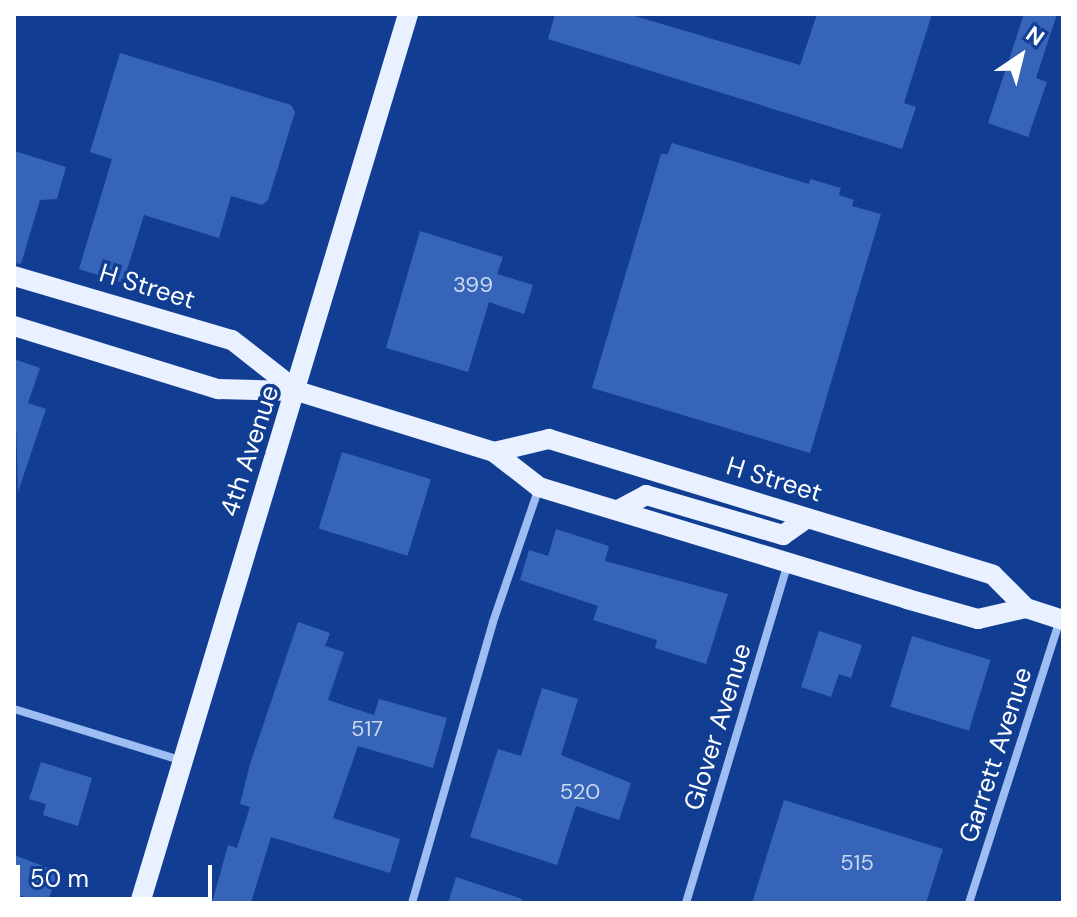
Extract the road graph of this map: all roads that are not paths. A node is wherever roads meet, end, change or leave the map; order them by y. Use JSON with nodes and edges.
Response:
{"nodes":[{"id":1,"x":408,"y":14,"type":"edge"},
{"id":2,"x":14,"y":276,"type":"edge"},
{"id":3,"x":14,"y":326,"type":"edge"},
{"id":4,"x":297,"y":391,"type":"junction"},
{"id":5,"x":494,"y":452,"type":"junction"},
{"id":6,"x":539,"y":487,"type":"junction"},
{"id":7,"x":618,"y":510,"type":"junction"},
{"id":8,"x":807,"y":518,"type":"junction"},
{"id":9,"x":788,"y":562,"type":"junction"},
{"id":10,"x":1026,"y":608,"type":"junction"},
{"id":11,"x":1062,"y":619,"type":"edge"},
{"id":12,"x":14,"y":709,"type":"edge"},
{"id":13,"x":180,"y":760,"type":"junction"},
{"id":14,"x":140,"y":903,"type":"edge"},
{"id":15,"x":412,"y":903,"type":"edge"},
{"id":16,"x":686,"y":903,"type":"edge"},
{"id":17,"x":969,"y":903,"type":"edge"}],
"edges":[{"from":1,"to":4,"type":"main road","name":"4th Avenue"},
{"from":2,"to":4,"type":"main road","name":"H Street"},
{"from":3,"to":4,"type":"main road","name":"H Street"},
{"from":4,"to":5,"type":"main road","name":"H Street"},
{"from":4,"to":13,"type":"main road","name":"4th Avenue"},
{"from":5,"to":6,"type":"main road","name":"H Street"},
{"from":5,"to":8,"type":"main road","name":"H Street"},
{"from":6,"to":7,"type":"main road","name":"H Street"},
{"from":6,"to":15,"type":"street"},
{"from":7,"to":8,"type":"main road"},
{"from":7,"to":9,"type":"main road","name":"H Street"},
{"from":8,"to":10,"type":"main road","name":"H Street"},
{"from":9,"to":10,"type":"main road","name":"H Street"},
{"from":9,"to":16,"type":"street","name":"Glover Avenue"},
{"from":10,"to":11,"type":"main road","name":"H Street"},
{"from":11,"to":17,"type":"street","name":"Garrett Avenue"},
{"from":12,"to":13,"type":"street"},
{"from":13,"to":14,"type":"main road","name":"4th Avenue"}]}
